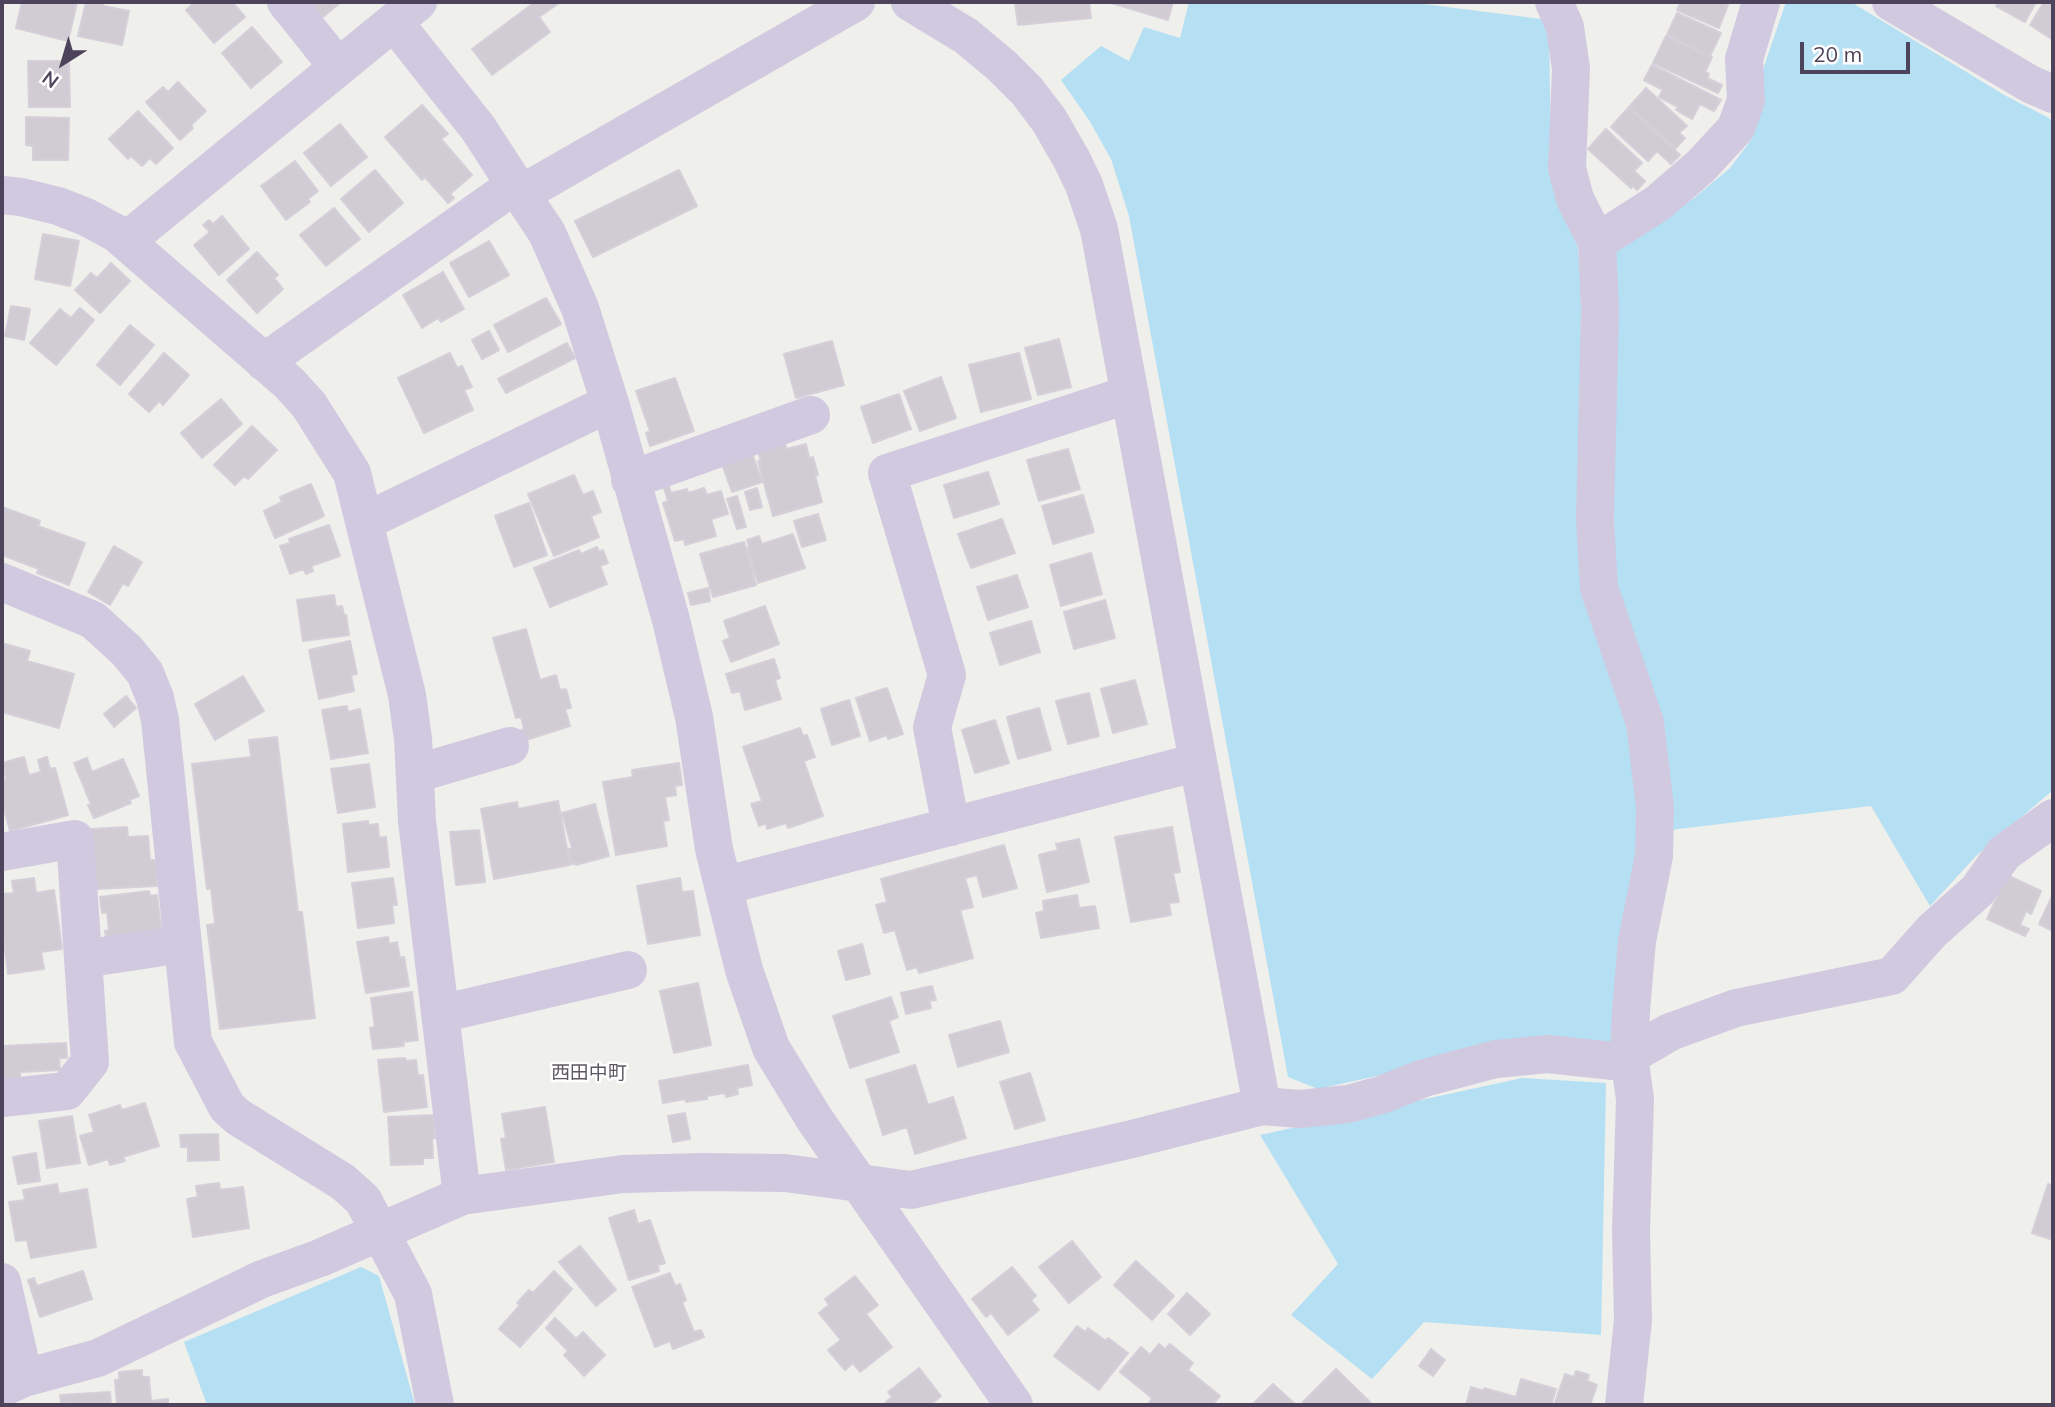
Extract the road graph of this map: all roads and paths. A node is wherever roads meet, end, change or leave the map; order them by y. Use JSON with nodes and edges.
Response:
{"nodes":[{"id":1,"x":286,"y":2,"type":"edge"},
{"id":2,"x":856,"y":2,"type":"edge"},
{"id":3,"x":910,"y":2,"type":"edge"},
{"id":4,"x":1554,"y":2,"type":"edge"},
{"id":5,"x":1761,"y":2,"type":"edge"},
{"id":6,"x":1891,"y":2,"type":"edge"},
{"id":7,"x":407,"y":8,"type":"edge"},
{"id":8,"x":338,"y":67,"type":"junction"},
{"id":9,"x":2053,"y":94,"type":"edge"},
{"id":10,"x":518,"y":189,"type":"junction"},
{"id":11,"x":2,"y":195,"type":"edge"},
{"id":12,"x":126,"y":241,"type":"junction"},
{"id":13,"x":1597,"y":242,"type":"junction"},
{"id":14,"x":264,"y":362,"type":"junction"},
{"id":15,"x":1129,"y":394,"type":"junction"},
{"id":16,"x":610,"y":403,"type":"junction"},
{"id":17,"x":811,"y":415,"type":"dead end"},
{"id":18,"x":630,"y":480,"type":"junction"},
{"id":19,"x":364,"y":522,"type":"junction"},
{"id":20,"x":2,"y":582,"type":"edge"},
{"id":21,"x":510,"y":746,"type":"dead end"},
{"id":22,"x":1198,"y":762,"type":"junction"},
{"id":23,"x":415,"y":774,"type":"junction"},
{"id":24,"x":2053,"y":818,"type":"edge"},
{"id":25,"x":951,"y":827,"type":"junction"},
{"id":26,"x":2,"y":852,"type":"edge"},
{"id":27,"x":723,"y":886,"type":"junction"},
{"id":28,"x":183,"y":944,"type":"junction"},
{"id":29,"x":83,"y":959,"type":"junction"},
{"id":30,"x":628,"y":970,"type":"dead end"},
{"id":31,"x":440,"y":1014,"type":"junction"},
{"id":32,"x":1629,"y":1056,"type":"junction"},
{"id":33,"x":2,"y":1098,"type":"edge"},
{"id":34,"x":1262,"y":1106,"type":"junction"},
{"id":35,"x":861,"y":1183,"type":"junction"},
{"id":36,"x":462,"y":1196,"type":"junction"},
{"id":37,"x":381,"y":1232,"type":"junction"},
{"id":38,"x":2,"y":1282,"type":"edge"},
{"id":39,"x":13,"y":1383,"type":"edge"},
{"id":40,"x":435,"y":1405,"type":"edge"},
{"id":41,"x":1014,"y":1405,"type":"edge"},
{"id":42,"x":1624,"y":1405,"type":"edge"}],
"edges":[{"from":1,"to":8,"type":"street"},
{"from":2,"to":10,"type":"street"},
{"from":3,"to":15,"type":"street"},
{"from":4,"to":13,"type":"street"},
{"from":5,"to":13,"type":"street"},
{"from":6,"to":9,"type":"street"},
{"from":7,"to":8,"type":"street"},
{"from":7,"to":10,"type":"street"},
{"from":8,"to":12,"type":"street"},
{"from":10,"to":14,"type":"street"},
{"from":10,"to":16,"type":"street"},
{"from":11,"to":12,"type":"street"},
{"from":12,"to":14,"type":"street"},
{"from":13,"to":32,"type":"street"},
{"from":14,"to":19,"type":"street"},
{"from":15,"to":22,"type":"street"},
{"from":15,"to":25,"type":"street"},
{"from":16,"to":18,"type":"street"},
{"from":16,"to":19,"type":"street"},
{"from":17,"to":18,"type":"street"},
{"from":18,"to":27,"type":"street"},
{"from":19,"to":23,"type":"street"},
{"from":20,"to":28,"type":"street"},
{"from":21,"to":23,"type":"street"},
{"from":22,"to":25,"type":"street"},
{"from":22,"to":34,"type":"street"},
{"from":23,"to":31,"type":"street"},
{"from":24,"to":32,"type":"street"},
{"from":25,"to":27,"type":"street"},
{"from":26,"to":29,"type":"street"},
{"from":27,"to":35,"type":"street"},
{"from":28,"to":29,"type":"street"},
{"from":28,"to":37,"type":"street"},
{"from":29,"to":33,"type":"street"},
{"from":30,"to":31,"type":"street"},
{"from":31,"to":36,"type":"street"},
{"from":32,"to":34,"type":"street"},
{"from":32,"to":42,"type":"street"},
{"from":34,"to":35,"type":"street"},
{"from":35,"to":36,"type":"street"},
{"from":35,"to":41,"type":"street"},
{"from":36,"to":37,"type":"street"},
{"from":37,"to":39,"type":"street"},
{"from":37,"to":40,"type":"street"},
{"from":38,"to":39,"type":"street"}]}
